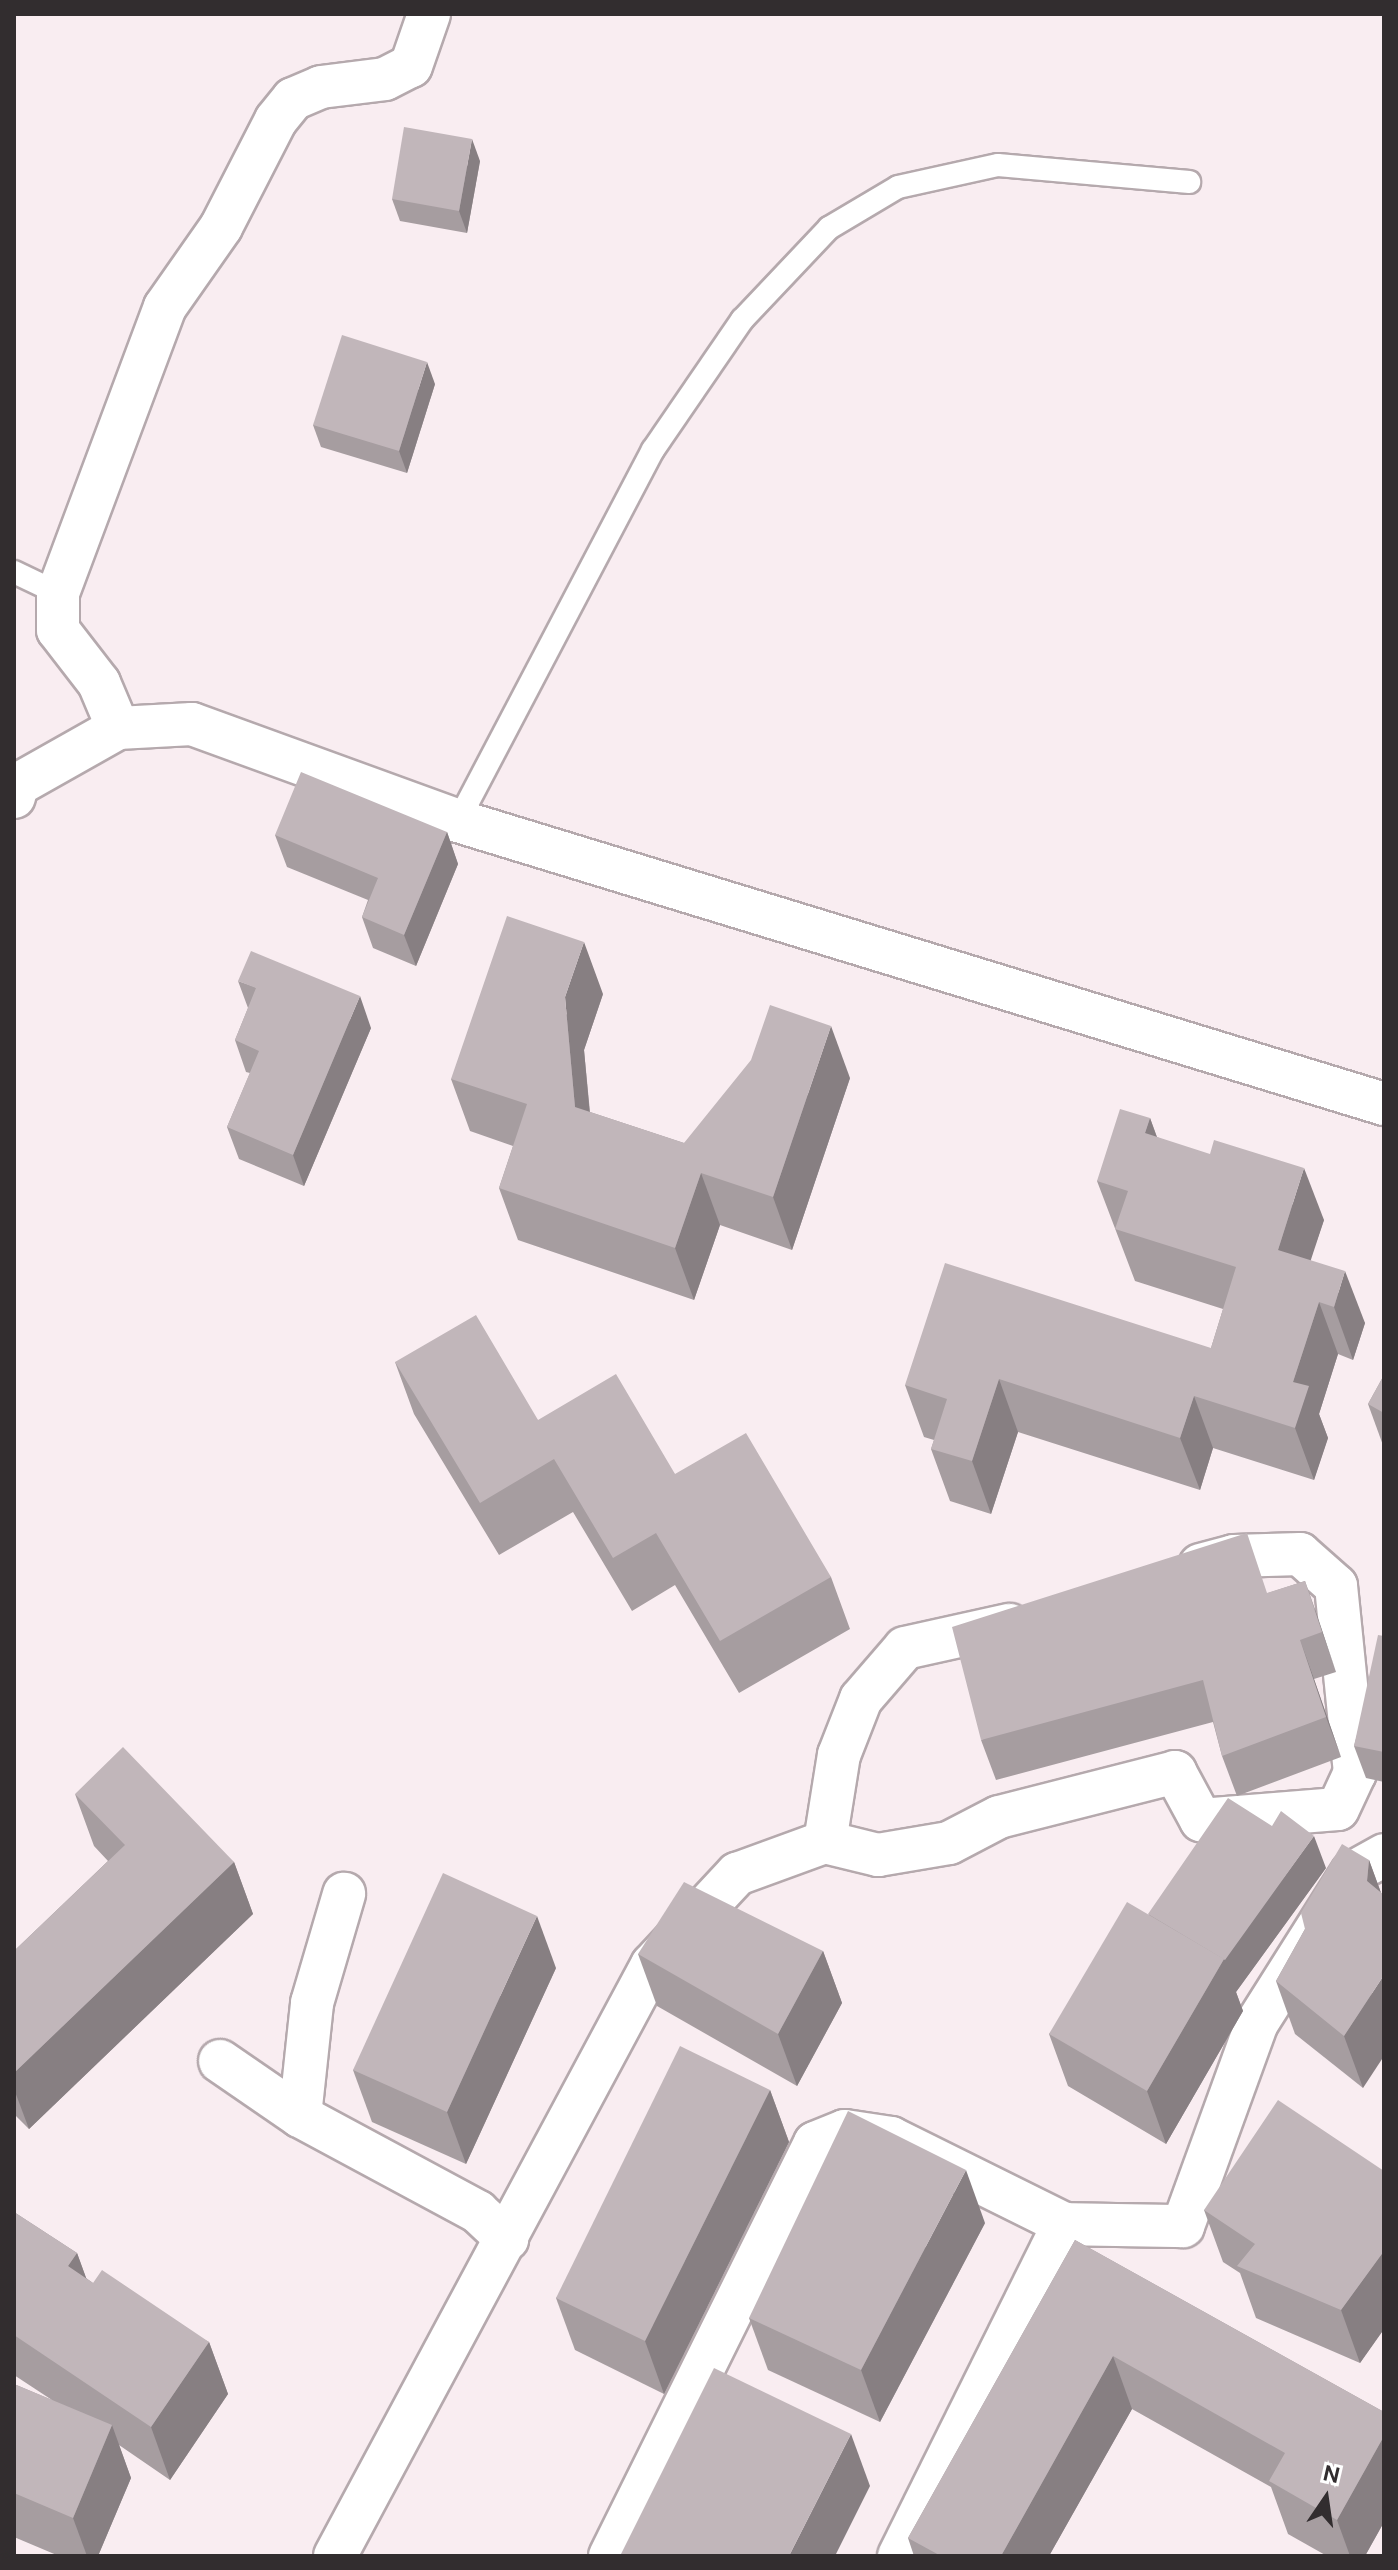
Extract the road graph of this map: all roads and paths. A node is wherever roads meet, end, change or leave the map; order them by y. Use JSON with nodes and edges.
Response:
{"nodes":[{"id":1,"x":429,"y":14,"type":"edge"},
{"id":2,"x":1189,"y":182,"type":"dead end"},
{"id":3,"x":14,"y":572,"type":"edge"},
{"id":4,"x":58,"y":593,"type":"junction"},
{"id":5,"x":118,"y":728,"type":"junction"},
{"id":6,"x":14,"y":797,"type":"edge"},
{"id":7,"x":458,"y":821,"type":"junction"},
{"id":8,"x":1384,"y":1104,"type":"edge"},
{"id":9,"x":1167,"y":1571,"type":"edge"},
{"id":10,"x":1042,"y":1608,"type":"edge"},
{"id":11,"x":825,"y":1842,"type":"junction"},
{"id":12,"x":1384,"y":1855,"type":"edge"},
{"id":13,"x":344,"y":1894,"type":"dead end"},
{"id":14,"x":220,"y":2061,"type":"dead end"},
{"id":15,"x":300,"y":2116,"type":"junction"},
{"id":16,"x":1064,"y":2224,"type":"junction"},
{"id":17,"x":507,"y":2239,"type":"junction"},
{"id":18,"x":335,"y":2556,"type":"edge"},
{"id":19,"x":610,"y":2556,"type":"edge"},
{"id":20,"x":899,"y":2556,"type":"edge"}],
"edges":[{"from":1,"to":4,"type":"street"},
{"from":2,"to":7,"type":"lane"},
{"from":3,"to":4,"type":"lane"},
{"from":4,"to":5,"type":"street"},
{"from":5,"to":6,"type":"street"},
{"from":5,"to":7,"type":"street"},
{"from":7,"to":8,"type":"street"},
{"from":9,"to":11,"type":"street"},
{"from":10,"to":11,"type":"street"},
{"from":11,"to":17,"type":"street"},
{"from":12,"to":16,"type":"street"},
{"from":13,"to":15,"type":"street"},
{"from":14,"to":15,"type":"street"},
{"from":15,"to":17,"type":"street"},
{"from":16,"to":19,"type":"street"},
{"from":16,"to":20,"type":"street"},
{"from":17,"to":18,"type":"street"}]}
